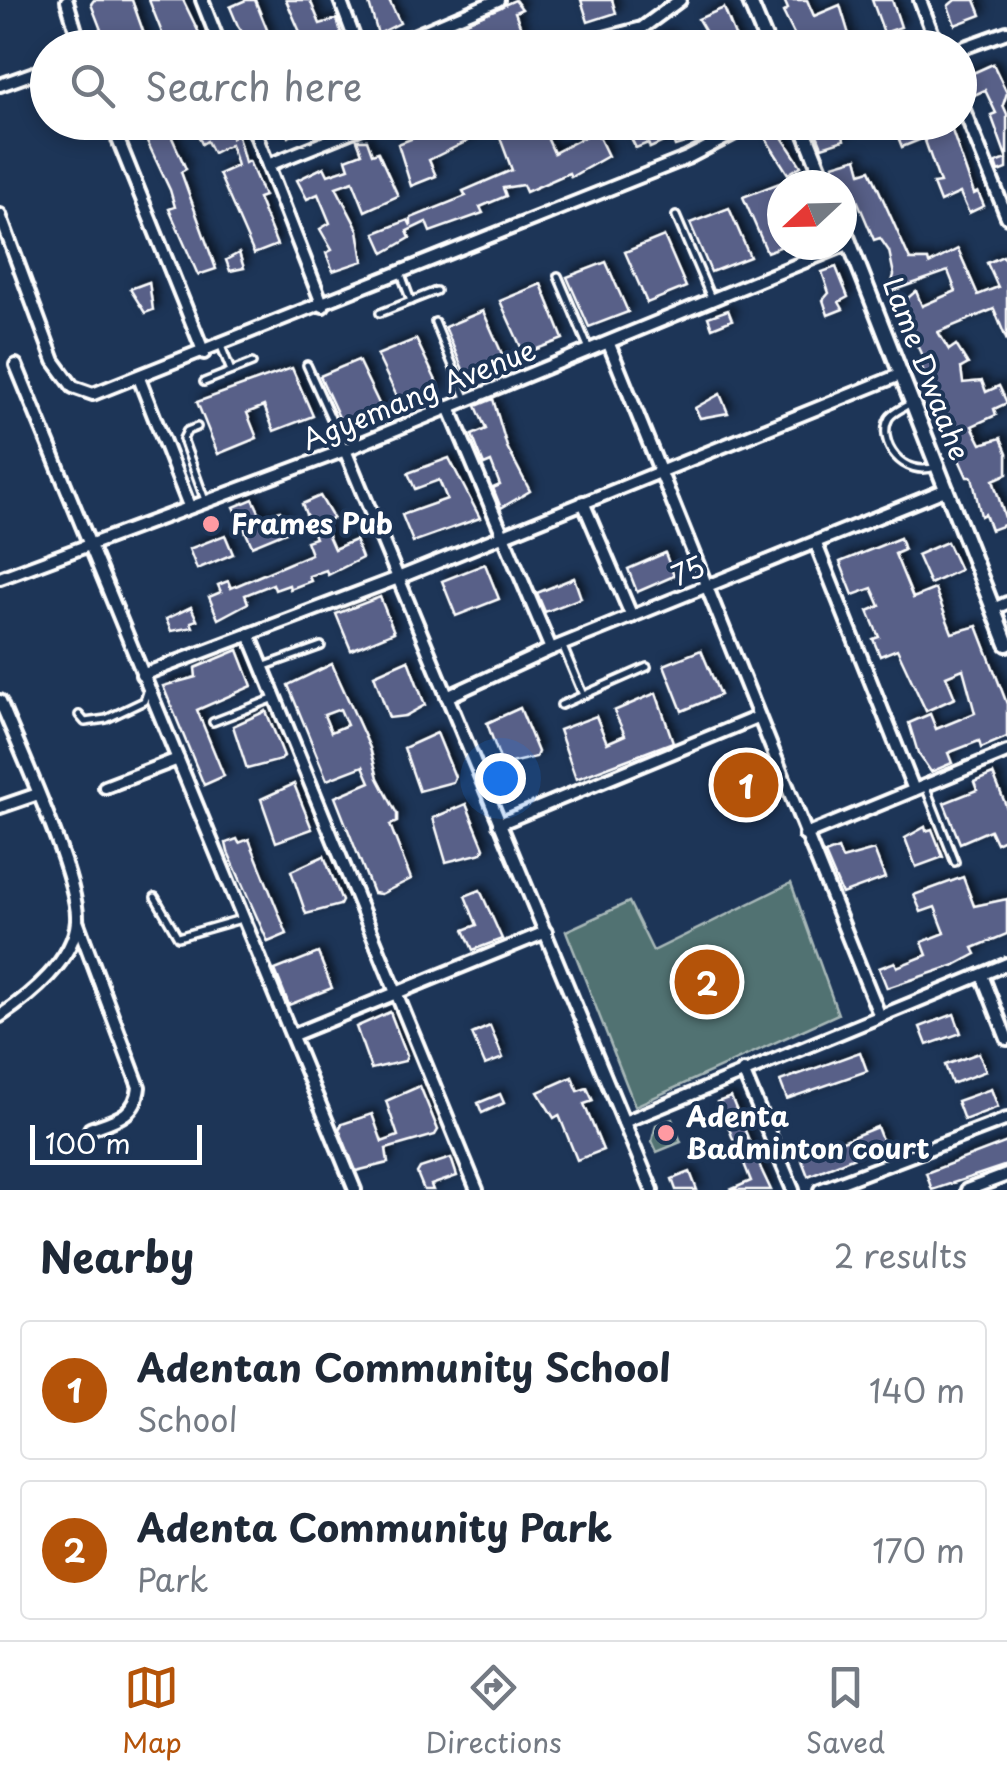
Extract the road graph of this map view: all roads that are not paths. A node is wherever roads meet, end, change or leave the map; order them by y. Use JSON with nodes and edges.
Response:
{"nodes":[{"id":1,"x":202,"y":0,"type":"edge"},
{"id":2,"x":340,"y":0,"type":"edge"},
{"id":3,"x":498,"y":0,"type":"edge"},
{"id":4,"x":680,"y":0,"type":"edge"},
{"id":5,"x":749,"y":0,"type":"edge"},
{"id":6,"x":920,"y":0,"type":"edge"},
{"id":7,"x":68,"y":1,"type":"edge"},
{"id":8,"x":76,"y":30,"type":"edge"},
{"id":9,"x":214,"y":30,"type":"edge"},
{"id":10,"x":351,"y":30,"type":"edge"},
{"id":11,"x":427,"y":30,"type":"edge"},
{"id":12,"x":634,"y":30,"type":"edge"},
{"id":13,"x":762,"y":30,"type":"edge"},
{"id":14,"x":931,"y":30,"type":"edge"},
{"id":15,"x":1007,"y":32,"type":"edge"},
{"id":16,"x":977,"y":43,"type":"edge"},
{"id":17,"x":30,"y":74,"type":"edge"},
{"id":18,"x":0,"y":85,"type":"edge"},
{"id":19,"x":119,"y":140,"type":"edge"},
{"id":20,"x":258,"y":140,"type":"edge"},
{"id":21,"x":330,"y":140,"type":"edge"},
{"id":22,"x":722,"y":140,"type":"edge"},
{"id":23,"x":808,"y":140,"type":"edge"},
{"id":24,"x":976,"y":140,"type":"edge"},
{"id":25,"x":268,"y":165,"type":"junction"},
{"id":26,"x":820,"y":170,"type":"edge"},
{"id":27,"x":0,"y":215,"type":"edge"},
{"id":28,"x":676,"y":216,"type":"dead end"},
{"id":29,"x":1007,"y":218,"type":"edge"},
{"id":30,"x":810,"y":260,"type":"edge"},
{"id":31,"x":857,"y":260,"type":"edge"},
{"id":32,"x":401,"y":274,"type":"junction"},
{"id":33,"x":558,"y":276,"type":"dead end"},
{"id":34,"x":436,"y":292,"type":"dead end"},
{"id":35,"x":411,"y":301,"type":"junction"},
{"id":36,"x":712,"y":301,"type":"junction"},
{"id":37,"x":323,"y":306,"type":"junction"},
{"id":38,"x":380,"y":313,"type":"dead end"},
{"id":39,"x":435,"y":322,"type":"dead end"},
{"id":40,"x":609,"y":344,"type":"junction"},
{"id":41,"x":221,"y":346,"type":"junction"},
{"id":42,"x":590,"y":351,"type":"junction"},
{"id":43,"x":204,"y":353,"type":"junction"},
{"id":44,"x":252,"y":363,"type":"dead end"},
{"id":45,"x":16,"y":365,"type":"dead end"},
{"id":46,"x":307,"y":365,"type":"dead end"},
{"id":47,"x":231,"y":372,"type":"junction"},
{"id":48,"x":902,"y":374,"type":"junction"},
{"id":49,"x":139,"y":378,"type":"junction"},
{"id":50,"x":204,"y":382,"type":"dead end"},
{"id":51,"x":467,"y":400,"type":"junction"},
{"id":52,"x":912,"y":403,"type":"junction"},
{"id":53,"x":449,"y":406,"type":"junction"},
{"id":54,"x":197,"y":428,"type":"dead end"},
{"id":55,"x":345,"y":450,"type":"junction"},
{"id":56,"x":938,"y":466,"type":"junction"},
{"id":57,"x":660,"y":471,"type":"junction"},
{"id":58,"x":947,"y":489,"type":"junction"},
{"id":59,"x":205,"y":500,"type":"junction"},
{"id":60,"x":583,"y":502,"type":"junction"},
{"id":61,"x":189,"y":506,"type":"junction"},
{"id":62,"x":502,"y":534,"type":"junction"},
{"id":63,"x":816,"y":544,"type":"junction"},
{"id":64,"x":89,"y":546,"type":"junction"},
{"id":65,"x":0,"y":578,"type":"edge"},
{"id":66,"x":398,"y":578,"type":"junction"},
{"id":67,"x":707,"y":588,"type":"junction"},
{"id":68,"x":1007,"y":603,"type":"edge"},
{"id":69,"x":993,"y":608,"type":"junction"},
{"id":70,"x":632,"y":618,"type":"junction"},
{"id":71,"x":248,"y":634,"type":"junction"},
{"id":72,"x":1007,"y":644,"type":"edge"},
{"id":73,"x":321,"y":646,"type":"dead end"},
{"id":74,"x":557,"y":648,"type":"junction"},
{"id":75,"x":262,"y":667,"type":"junction"},
{"id":76,"x":647,"y":667,"type":"dead end"},
{"id":77,"x":142,"y":675,"type":"junction"},
{"id":78,"x":148,"y":689,"type":"junction"},
{"id":79,"x":583,"y":695,"type":"junction"},
{"id":80,"x":447,"y":696,"type":"junction"},
{"id":81,"x":275,"y":698,"type":"junction"},
{"id":82,"x":0,"y":701,"type":"edge"},
{"id":83,"x":561,"y":705,"type":"dead end"},
{"id":84,"x":79,"y":716,"type":"dead end"},
{"id":85,"x":758,"y":717,"type":"junction"},
{"id":86,"x":213,"y":722,"type":"dead end"},
{"id":87,"x":1007,"y":752,"type":"edge"},
{"id":88,"x":178,"y":759,"type":"junction"},
{"id":89,"x":105,"y":786,"type":"dead end"},
{"id":90,"x":919,"y":788,"type":"junction"},
{"id":91,"x":38,"y":794,"type":"junction"},
{"id":92,"x":0,"y":807,"type":"edge"},
{"id":93,"x":499,"y":824,"type":"junction"},
{"id":94,"x":805,"y":835,"type":"junction"},
{"id":95,"x":955,"y":862,"type":"dead end"},
{"id":96,"x":155,"y":897,"type":"dead end"},
{"id":97,"x":244,"y":918,"type":"junction"},
{"id":98,"x":77,"y":921,"type":"junction"},
{"id":99,"x":546,"y":932,"type":"junction"},
{"id":100,"x":1007,"y":964,"type":"edge"},
{"id":101,"x":982,"y":974,"type":"junction"},
{"id":102,"x":398,"y":992,"type":"junction"},
{"id":103,"x":879,"y":1014,"type":"junction"},
{"id":104,"x":0,"y":1016,"type":"edge"},
{"id":105,"x":292,"y":1035,"type":"junction"},
{"id":106,"x":1007,"y":1040,"type":"edge"},
{"id":107,"x":743,"y":1070,"type":"junction"},
{"id":108,"x":1007,"y":1120,"type":"edge"},
{"id":109,"x":624,"y":1122,"type":"junction"},
{"id":110,"x":90,"y":1130,"type":"dead end"},
{"id":111,"x":1007,"y":1176,"type":"edge"},
{"id":112,"x":355,"y":1190,"type":"edge"},
{"id":113,"x":477,"y":1190,"type":"edge"},
{"id":114,"x":652,"y":1190,"type":"edge"},
{"id":115,"x":793,"y":1190,"type":"edge"},
{"id":116,"x":820,"y":1190,"type":"edge"},
{"id":117,"x":967,"y":1190,"type":"edge"}],
"edges":[{"from":1,"to":9,"type":"street"},
{"from":2,"to":10,"type":"street"},
{"from":3,"to":11,"type":"street"},
{"from":4,"to":12,"type":"street"},
{"from":5,"to":13,"type":"street"},
{"from":6,"to":14,"type":"street"},
{"from":7,"to":8,"type":"street"},
{"from":15,"to":16,"type":"street"},
{"from":17,"to":18,"type":"street"},
{"from":19,"to":43,"type":"street"},
{"from":20,"to":25,"type":"street"},
{"from":21,"to":25,"type":"street"},
{"from":22,"to":32,"type":"street"},
{"from":23,"to":26,"type":"street"},
{"from":24,"to":29,"type":"street"},
{"from":25,"to":37,"type":"street"},
{"from":27,"to":49,"type":"street"},
{"from":28,"to":36,"type":"lane"},
{"from":30,"to":36,"type":"street","name":"Agyemang Avenue"},
{"from":31,"to":48,"type":"street","name":"Lame Dwaahe"},
{"from":32,"to":35,"type":"lane"},
{"from":32,"to":37,"type":"street"},
{"from":33,"to":42,"type":"lane"},
{"from":34,"to":35,"type":"lane"},
{"from":35,"to":38,"type":"lane"},
{"from":36,"to":40,"type":"street","name":"Agyemang Avenue"},
{"from":37,"to":41,"type":"street"},
{"from":39,"to":51,"type":"lane"},
{"from":40,"to":42,"type":"street","name":"Agyemang Avenue"},
{"from":40,"to":57,"type":"street"},
{"from":41,"to":43,"type":"street"},
{"from":41,"to":47,"type":"lane"},
{"from":42,"to":51,"type":"street","name":"Agyemang Avenue"},
{"from":43,"to":49,"type":"street"},
{"from":44,"to":47,"type":"lane"},
{"from":45,"to":64,"type":"street"},
{"from":46,"to":55,"type":"lane"},
{"from":47,"to":50,"type":"lane"},
{"from":48,"to":52,"type":"street","name":"Lame Dwaahe"},
{"from":48,"to":57,"type":"street"},
{"from":49,"to":61,"type":"street"},
{"from":51,"to":53,"type":"street","name":"Agyemang Avenue"},
{"from":52,"to":56,"type":"street","name":"Lame Dwaahe"},
{"from":52,"to":56,"type":"lane"},
{"from":53,"to":55,"type":"street","name":"Agyemang Avenue"},
{"from":53,"to":62,"type":"street"},
{"from":54,"to":59,"type":"lane"},
{"from":55,"to":59,"type":"street","name":"Agyemang Avenue"},
{"from":55,"to":66,"type":"street"},
{"from":56,"to":58,"type":"street","name":"Lame Dwaahe"},
{"from":57,"to":60,"type":"street"},
{"from":57,"to":67,"type":"street"},
{"from":58,"to":63,"type":"street","name":"75"},
{"from":58,"to":69,"type":"street","name":"Lame Dwaahe"},
{"from":59,"to":61,"type":"street","name":"Agyemang Avenue"},
{"from":60,"to":62,"type":"street"},
{"from":60,"to":70,"type":"street"},
{"from":61,"to":64,"type":"street","name":"Agyemang Avenue"},
{"from":62,"to":66,"type":"street"},
{"from":62,"to":74,"type":"street"},
{"from":63,"to":67,"type":"street","name":"75"},
{"from":63,"to":90,"type":"street"},
{"from":64,"to":65,"type":"street","name":"Agyemang Avenue"},
{"from":64,"to":77,"type":"street"},
{"from":66,"to":71,"type":"street"},
{"from":66,"to":80,"type":"street"},
{"from":67,"to":70,"type":"street","name":"75"},
{"from":67,"to":85,"type":"street"},
{"from":68,"to":69,"type":"street"},
{"from":69,"to":72,"type":"street","name":"Lame Dwaahe"},
{"from":70,"to":74,"type":"street","name":"75"},
{"from":71,"to":75,"type":"street"},
{"from":71,"to":77,"type":"street"},
{"from":73,"to":75,"type":"lane"},
{"from":74,"to":79,"type":"lane"},
{"from":74,"to":80,"type":"street","name":"75"},
{"from":75,"to":81,"type":"street"},
{"from":76,"to":79,"type":"lane"},
{"from":77,"to":78,"type":"street"},
{"from":78,"to":84,"type":"lane"},
{"from":78,"to":88,"type":"street"},
{"from":79,"to":83,"type":"lane"},
{"from":80,"to":93,"type":"street"},
{"from":81,"to":86,"type":"lane"},
{"from":81,"to":102,"type":"street"},
{"from":82,"to":91,"type":"street"},
{"from":85,"to":93,"type":"street"},
{"from":85,"to":94,"type":"street"},
{"from":87,"to":90,"type":"street"},
{"from":88,"to":89,"type":"street"},
{"from":88,"to":97,"type":"street"},
{"from":90,"to":94,"type":"street"},
{"from":90,"to":95,"type":"lane"},
{"from":91,"to":92,"type":"street"},
{"from":91,"to":98,"type":"street"},
{"from":93,"to":99,"type":"street"},
{"from":94,"to":103,"type":"street"},
{"from":96,"to":97,"type":"lane"},
{"from":97,"to":105,"type":"street"},
{"from":98,"to":104,"type":"street"},
{"from":98,"to":110,"type":"street"},
{"from":99,"to":102,"type":"street"},
{"from":99,"to":109,"type":"street"},
{"from":100,"to":101,"type":"street"},
{"from":101,"to":103,"type":"street"},
{"from":101,"to":106,"type":"street"},
{"from":102,"to":105,"type":"street"},
{"from":102,"to":113,"type":"street"},
{"from":103,"to":107,"type":"street"},
{"from":105,"to":112,"type":"street"},
{"from":107,"to":109,"type":"street"},
{"from":107,"to":115,"type":"street"},
{"from":108,"to":116,"type":"street"},
{"from":109,"to":114,"type":"street"},
{"from":111,"to":117,"type":"street"}]}
